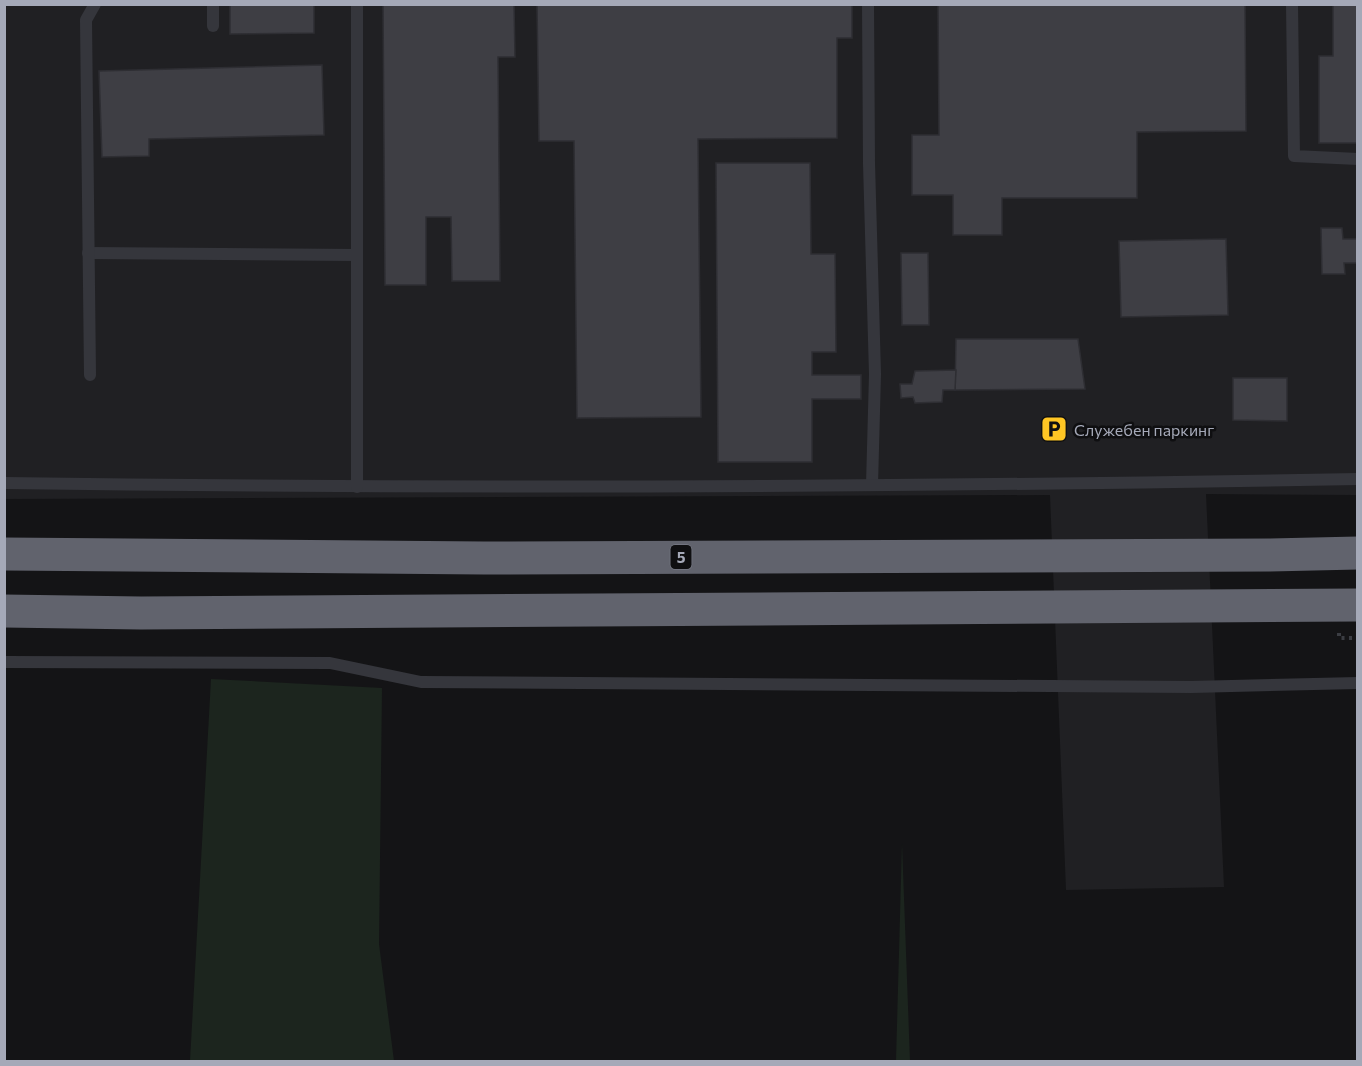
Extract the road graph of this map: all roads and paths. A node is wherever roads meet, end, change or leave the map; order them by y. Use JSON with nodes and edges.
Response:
{"nodes":[{"id":1,"x":95,"y":4,"type":"edge"},
{"id":2,"x":213,"y":4,"type":"edge"},
{"id":3,"x":357,"y":4,"type":"edge"},
{"id":4,"x":868,"y":4,"type":"edge"},
{"id":5,"x":1292,"y":4,"type":"edge"},
{"id":6,"x":213,"y":26,"type":"dead end"},
{"id":7,"x":1358,"y":159,"type":"edge"},
{"id":8,"x":88,"y":253,"type":"junction"},
{"id":9,"x":357,"y":255,"type":"junction"},
{"id":10,"x":90,"y":375,"type":"dead end"},
{"id":11,"x":1358,"y":479,"type":"edge"},
{"id":12,"x":4,"y":483,"type":"edge"},
{"id":13,"x":872,"y":485,"type":"junction"},
{"id":14,"x":357,"y":488,"type":"junction"},
{"id":15,"x":1358,"y":553,"type":"edge"},
{"id":16,"x":4,"y":554,"type":"edge"},
{"id":17,"x":1358,"y":605,"type":"edge"},
{"id":18,"x":4,"y":611,"type":"edge"},
{"id":19,"x":1339,"y":638,"type":"dead end"},
{"id":20,"x":1358,"y":638,"type":"edge"},
{"id":21,"x":4,"y":662,"type":"edge"},
{"id":22,"x":1358,"y":683,"type":"edge"}],
"edges":[{"from":1,"to":8,"type":"lane"},
{"from":2,"to":6,"type":"lane"},
{"from":3,"to":9,"type":"lane"},
{"from":4,"to":13,"type":"lane"},
{"from":5,"to":7,"type":"lane"},
{"from":8,"to":9,"type":"lane"},
{"from":8,"to":10,"type":"lane"},
{"from":9,"to":14,"type":"lane"},
{"from":11,"to":13,"type":"lane"},
{"from":12,"to":14,"type":"lane"},
{"from":13,"to":14,"type":"lane"},
{"from":15,"to":16,"type":"highway","number":"5"},
{"from":17,"to":18,"type":"highway"},
{"from":19,"to":20,"type":"path"},
{"from":21,"to":22,"type":"lane"}]}
